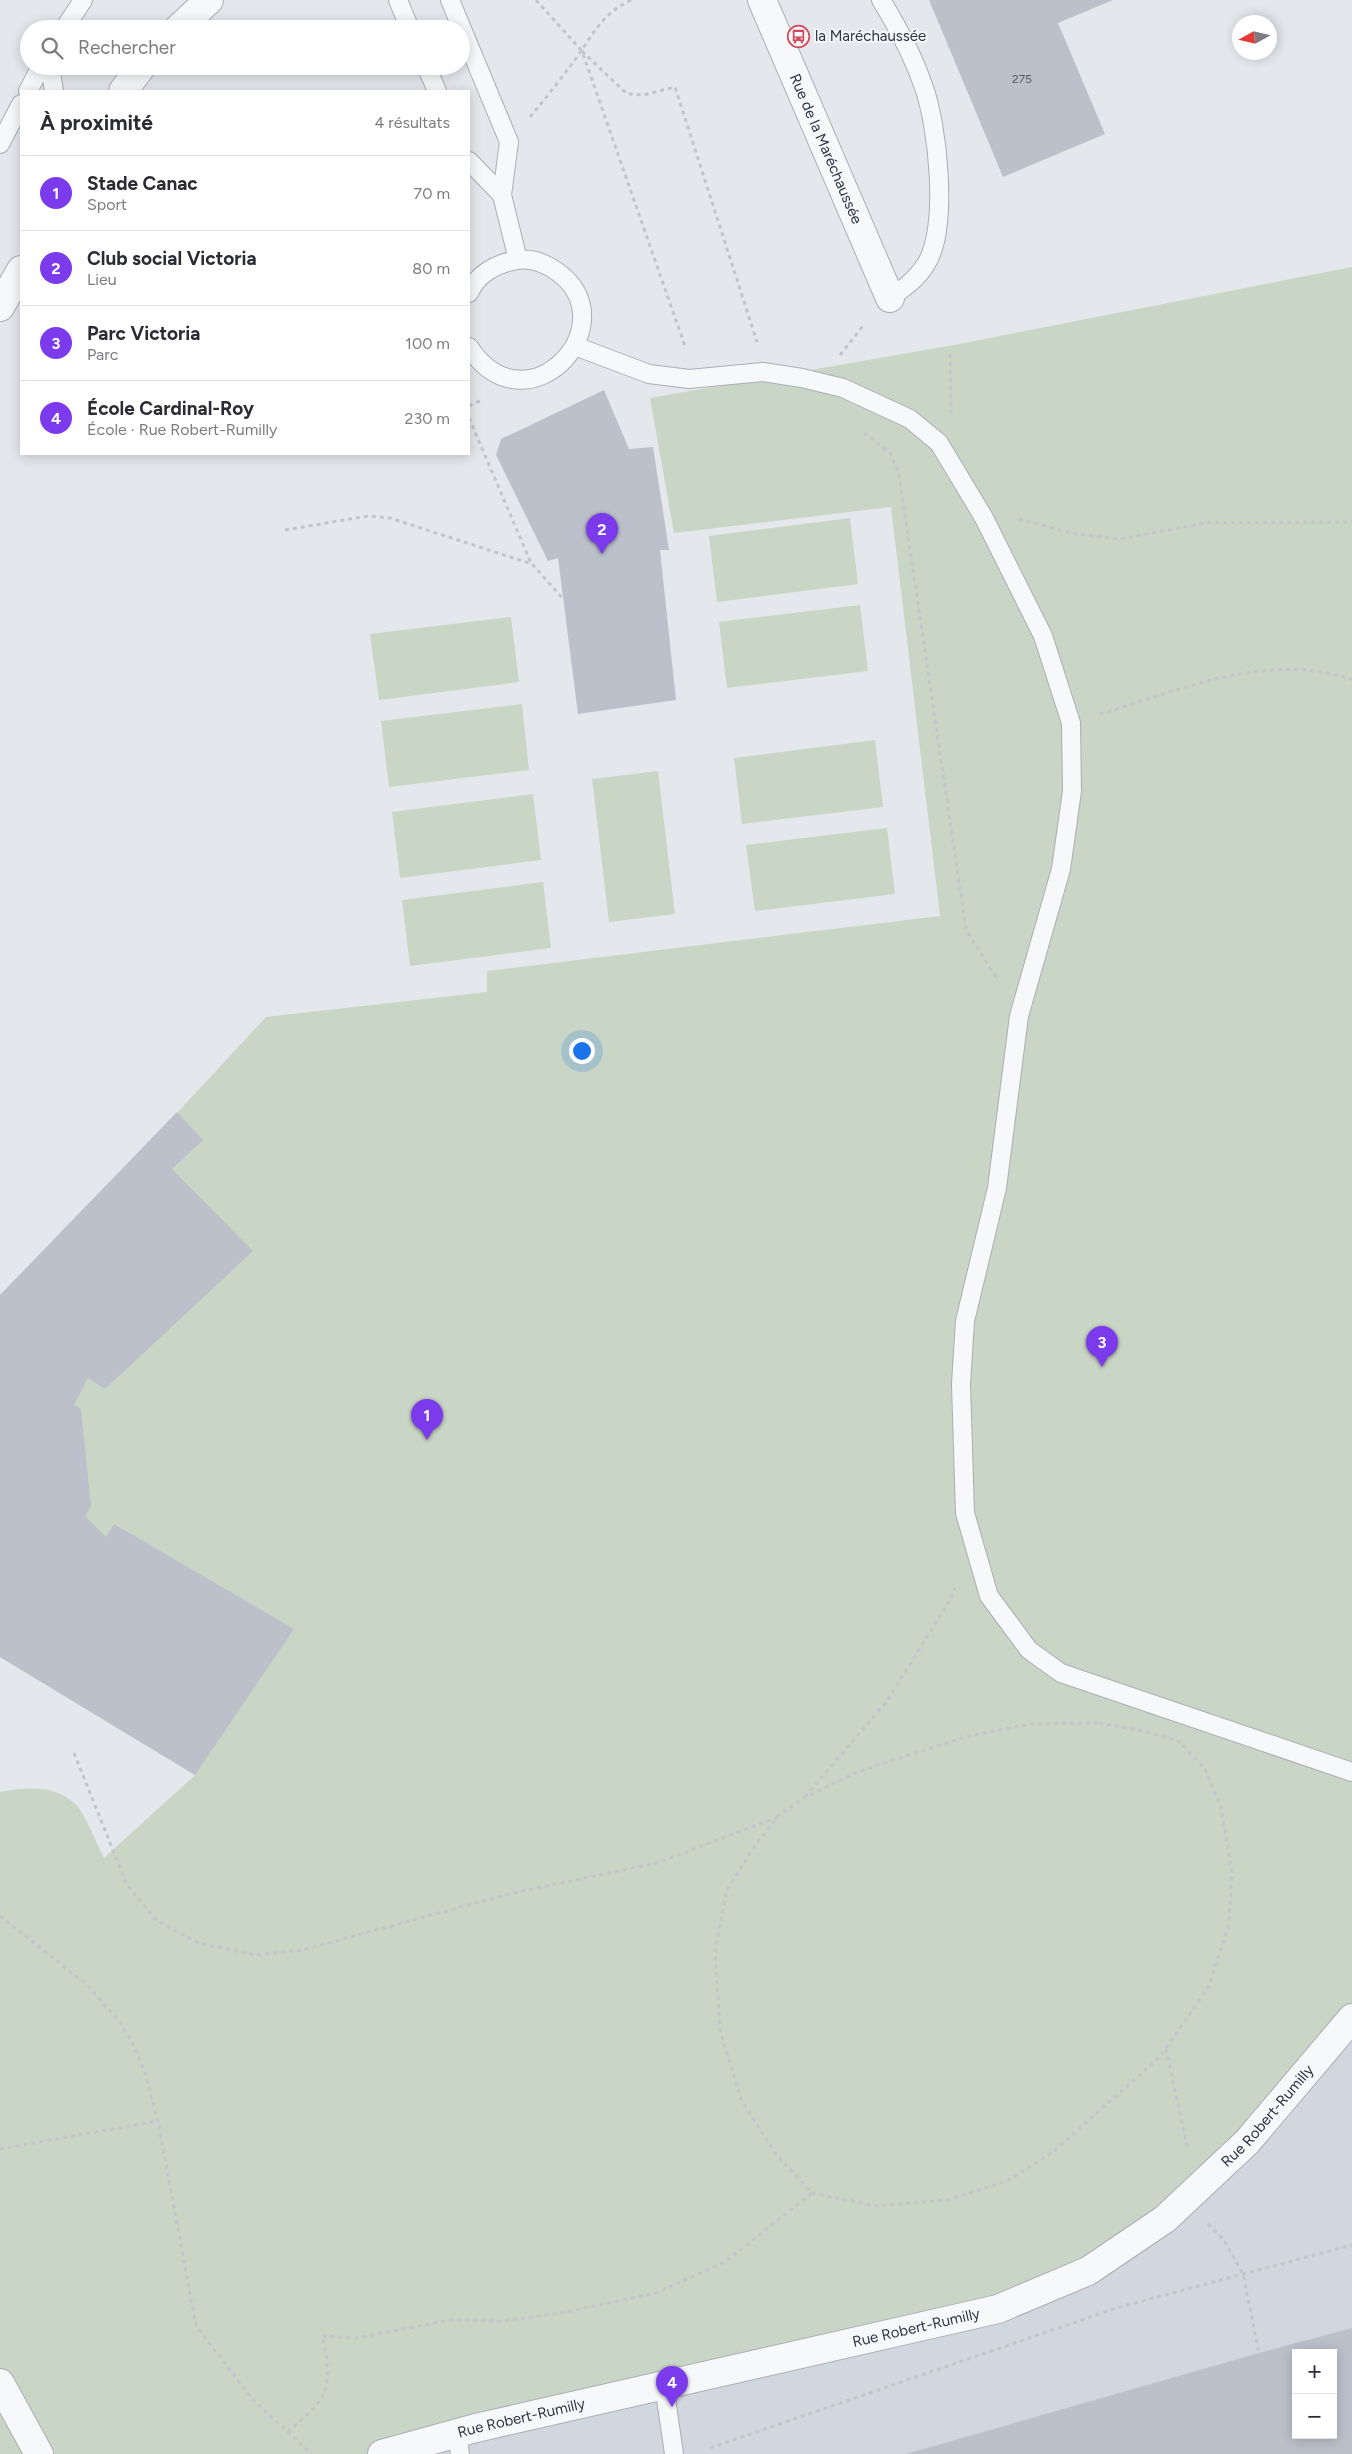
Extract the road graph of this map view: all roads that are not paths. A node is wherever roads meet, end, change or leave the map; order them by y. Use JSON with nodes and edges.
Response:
{"nodes":[{"id":1,"x":83,"y":0,"type":"edge"},
{"id":2,"x":209,"y":0,"type":"edge"},
{"id":3,"x":398,"y":0,"type":"edge"},
{"id":4,"x":450,"y":0,"type":"edge"},
{"id":5,"x":762,"y":0,"type":"edge"},
{"id":6,"x":881,"y":0,"type":"edge"},
{"id":7,"x":70,"y":20,"type":"edge"},
{"id":8,"x":188,"y":20,"type":"edge"},
{"id":9,"x":406,"y":20,"type":"edge"},
{"id":10,"x":458,"y":20,"type":"edge"},
{"id":11,"x":470,"y":48,"type":"edge"},
{"id":12,"x":36,"y":75,"type":"edge"},
{"id":13,"x":51,"y":75,"type":"edge"},
{"id":14,"x":135,"y":75,"type":"edge"},
{"id":15,"x":430,"y":75,"type":"edge"},
{"id":16,"x":29,"y":90,"type":"edge"},
{"id":17,"x":54,"y":90,"type":"edge"},
{"id":18,"x":124,"y":90,"type":"edge"},
{"id":19,"x":437,"y":90,"type":"edge"},
{"id":20,"x":20,"y":106,"type":"edge"},
{"id":21,"x":0,"y":144,"type":"edge"},
{"id":22,"x":470,"y":162,"type":"edge"},
{"id":23,"x":502,"y":195,"type":"junction"},
{"id":24,"x":518,"y":260,"type":"junction"},
{"id":25,"x":20,"y":272,"type":"edge"},
{"id":26,"x":470,"y":292,"type":"edge"},
{"id":27,"x":890,"y":298,"type":"joint"},
{"id":28,"x":0,"y":307,"type":"edge"},
{"id":29,"x":575,"y":346,"type":"junction"},
{"id":30,"x":470,"y":348,"type":"edge"},
{"id":31,"x":1352,"y":1772,"type":"edge"},
{"id":32,"x":1352,"y":2018,"type":"edge"},
{"id":33,"x":0,"y":2383,"type":"edge"},
{"id":34,"x":664,"y":2385,"type":"junction"},
{"id":35,"x":458,"y":2443,"type":"edge"},
{"id":36,"x":39,"y":2454,"type":"edge"},
{"id":37,"x":382,"y":2454,"type":"edge"},
{"id":38,"x":674,"y":2454,"type":"edge"}],
"edges":[{"from":1,"to":7,"type":"lane"},
{"from":2,"to":8,"type":"street"},
{"from":3,"to":9,"type":"lane"},
{"from":4,"to":10,"type":"lane"},
{"from":5,"to":27,"type":"street","name":"Rue de la Maréchaussée"},
{"from":6,"to":27,"type":"lane"},
{"from":11,"to":23,"type":"lane"},
{"from":12,"to":16,"type":"lane"},
{"from":13,"to":17,"type":"lane"},
{"from":14,"to":18,"type":"street"},
{"from":15,"to":19,"type":"lane"},
{"from":20,"to":21,"type":"lane"},
{"from":22,"to":23,"type":"lane"},
{"from":23,"to":24,"type":"lane"},
{"from":24,"to":26,"type":"lane"},
{"from":24,"to":29,"type":"lane"},
{"from":25,"to":28,"type":"street"},
{"from":29,"to":30,"type":"lane"},
{"from":29,"to":31,"type":"lane"},
{"from":32,"to":34,"type":"street","name":"Rue Robert-Rumilly"},
{"from":33,"to":36,"type":"street"},
{"from":34,"to":35,"type":"street","name":"Rue Robert-Rumilly"},
{"from":34,"to":38,"type":"lane"},
{"from":35,"to":37,"type":"street","name":"Rue Robert-Rumilly"}]}
